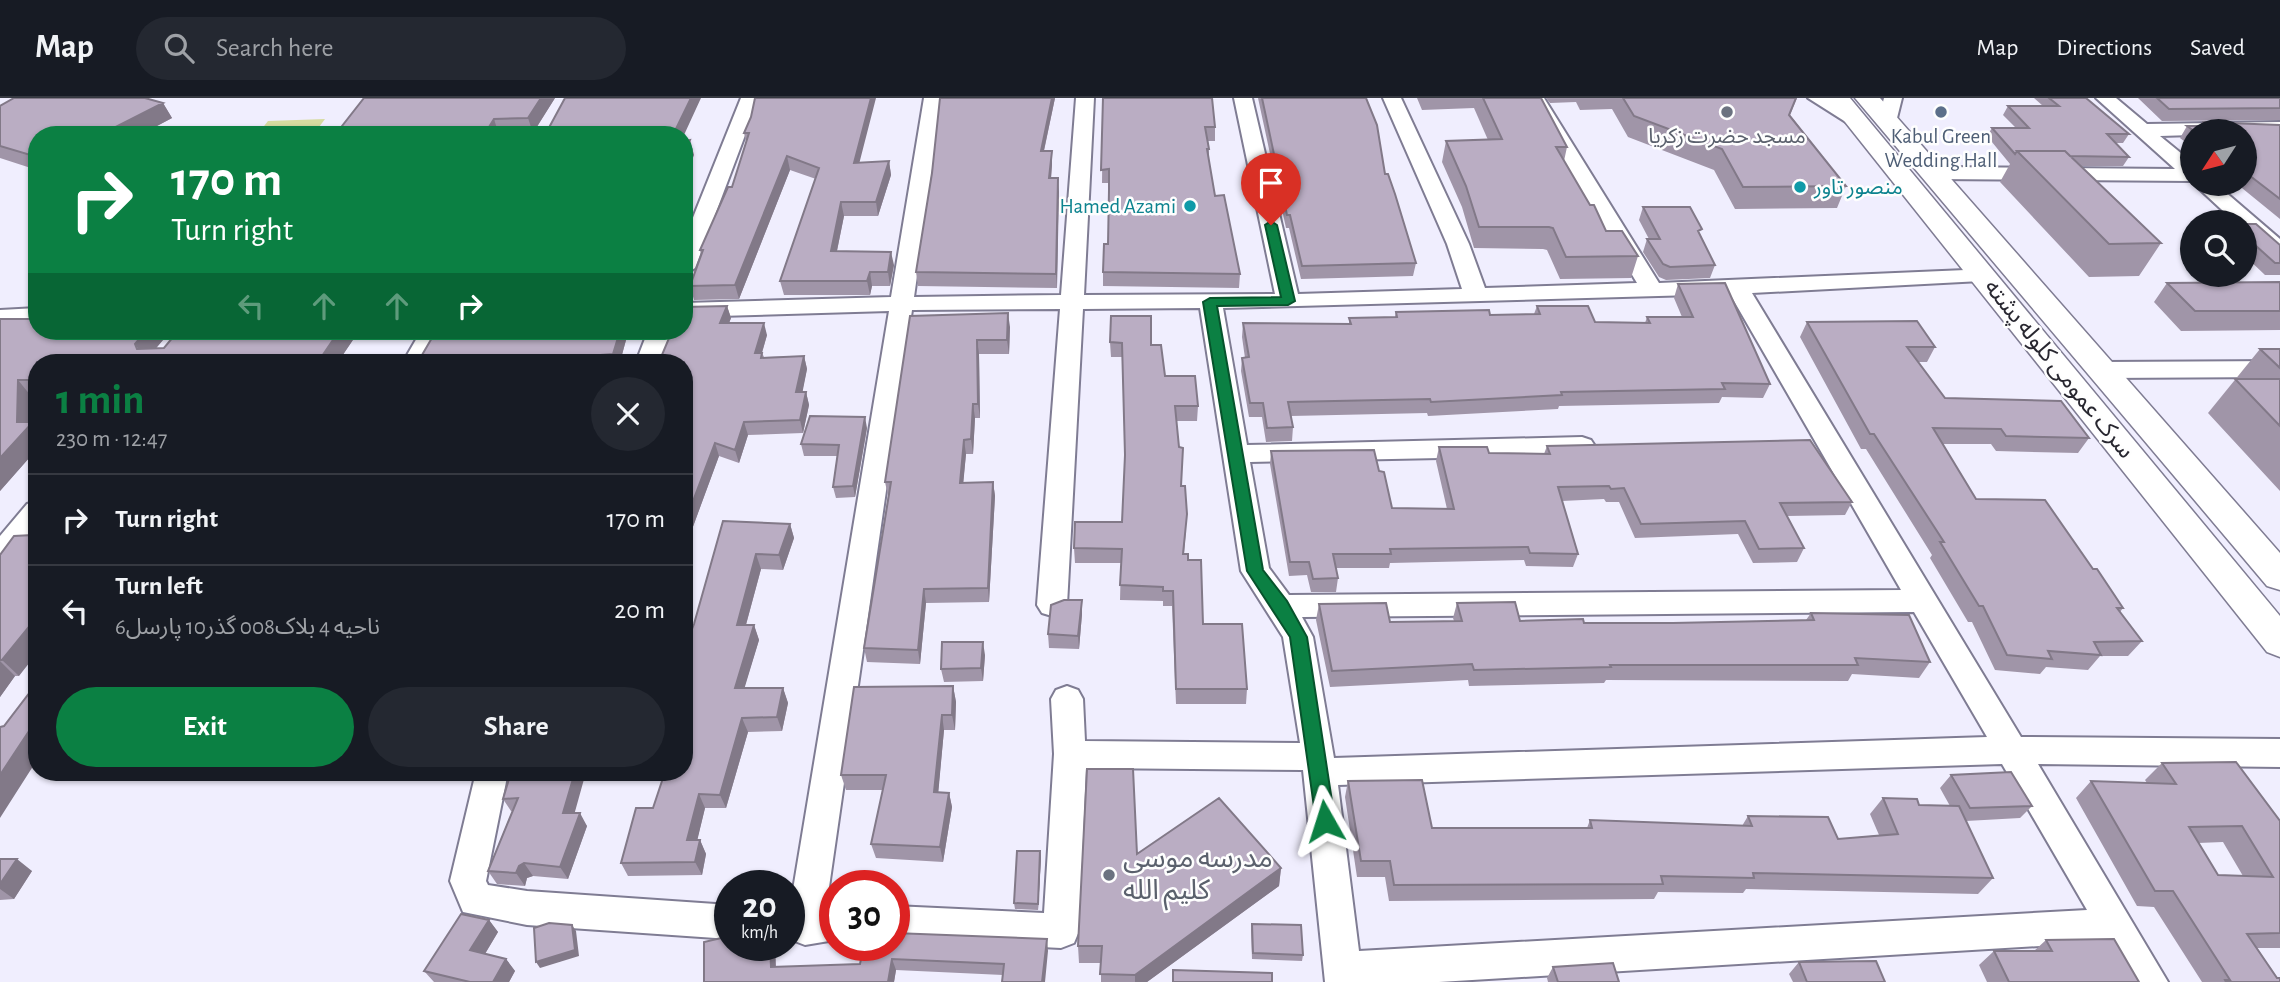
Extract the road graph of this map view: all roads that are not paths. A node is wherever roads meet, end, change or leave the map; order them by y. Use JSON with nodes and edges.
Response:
{"nodes":[{"id":1,"x":750,"y":98,"type":"edge"},
{"id":2,"x":933,"y":98,"type":"edge"},
{"id":3,"x":1085,"y":98,"type":"edge"},
{"id":4,"x":1243,"y":98,"type":"edge"},
{"id":5,"x":1392,"y":98,"type":"edge"},
{"id":6,"x":1535,"y":98,"type":"edge"},
{"id":7,"x":1817,"y":98,"type":"edge"},
{"id":8,"x":2105,"y":98,"type":"edge"},
{"id":9,"x":1854,"y":105,"type":"edge"},
{"id":10,"x":1890,"y":110,"type":"edge"},
{"id":11,"x":2280,"y":128,"type":"edge"},
{"id":12,"x":2141,"y":130,"type":"junction"},
{"id":13,"x":2180,"y":164,"type":"edge"},
{"id":14,"x":1935,"y":173,"type":"junction"},
{"id":15,"x":2180,"y":175,"type":"edge"},
{"id":16,"x":2220,"y":196,"type":"edge"},
{"id":17,"x":2272,"y":235,"type":"edge"},
{"id":18,"x":693,"y":245,"type":"edge"},
{"id":19,"x":2280,"y":250,"type":"edge"},
{"id":20,"x":1981,"y":274,"type":"junction"},
{"id":21,"x":1737,"y":287,"type":"junction"},
{"id":22,"x":1651,"y":288,"type":"junction"},
{"id":23,"x":1476,"y":295,"type":"junction"},
{"id":24,"x":1288,"y":301,"type":"junction"},
{"id":25,"x":1210,"y":302,"type":"junction"},
{"id":26,"x":1071,"y":303,"type":"junction"},
{"id":27,"x":900,"y":304,"type":"junction"},
{"id":28,"x":693,"y":310,"type":"edge"},
{"id":29,"x":28,"y":316,"type":"edge"},
{"id":30,"x":0,"y":317,"type":"edge"},
{"id":31,"x":2280,"y":369,"type":"edge"},
{"id":32,"x":2104,"y":370,"type":"junction"},
{"id":33,"x":2051,"y":406,"type":"edge"},
{"id":34,"x":2090,"y":406,"type":"junction"},
{"id":35,"x":1606,"y":446,"type":"edge"},
{"id":36,"x":1234,"y":454,"type":"junction"},
{"id":37,"x":28,"y":522,"type":"edge"},
{"id":38,"x":0,"y":555,"type":"edge"},
{"id":39,"x":2274,"y":564,"type":"edge"},
{"id":40,"x":1921,"y":601,"type":"junction"},
{"id":41,"x":1052,"y":605,"type":"edge"},
{"id":42,"x":1281,"y":606,"type":"junction"},
{"id":43,"x":2280,"y":642,"type":"edge"},
{"id":44,"x":1067,"y":699,"type":"dead end"},
{"id":45,"x":2014,"y":750,"type":"junction"},
{"id":46,"x":2280,"y":753,"type":"edge"},
{"id":47,"x":1070,"y":754,"type":"junction"},
{"id":48,"x":1319,"y":764,"type":"junction"},
{"id":49,"x":490,"y":781,"type":"edge"},
{"id":50,"x":714,"y":921,"type":"edge"},
{"id":51,"x":910,"y":924,"type":"edge"},
{"id":52,"x":2115,"y":925,"type":"junction"},
{"id":53,"x":810,"y":926,"type":"edge"},
{"id":54,"x":1343,"y":976,"type":"edge"},
{"id":55,"x":2149,"y":982,"type":"edge"}],
"edges":[{"from":1,"to":18,"type":"street"},
{"from":2,"to":27,"type":"street"},
{"from":3,"to":26,"type":"street"},
{"from":4,"to":24,"type":"street"},
{"from":5,"to":23,"type":"street"},
{"from":6,"to":22,"type":"street"},
{"from":7,"to":9,"type":"street"},
{"from":8,"to":12,"type":"street"},
{"from":9,"to":10,"type":"main road","name":"سرک عمومی کلوله پشته"},
{"from":9,"to":20,"type":"main road","name":"سرک عمومی کلوله پشته"},
{"from":10,"to":14,"type":"main road","name":"سرک عمومی کلوله پشته"},
{"from":11,"to":12,"type":"street"},
{"from":12,"to":13,"type":"street"},
{"from":14,"to":15,"type":"street"},
{"from":14,"to":32,"type":"main road","name":"سرک عمومی کلوله پشته"},
{"from":16,"to":17,"type":"street"},
{"from":17,"to":19,"type":"street"},
{"from":20,"to":21,"type":"street"},
{"from":20,"to":34,"type":"main road","name":"سرک عمومی کلوله پشته"},
{"from":21,"to":22,"type":"street"},
{"from":21,"to":40,"type":"street"},
{"from":22,"to":23,"type":"street"},
{"from":23,"to":24,"type":"street"},
{"from":24,"to":25,"type":"street"},
{"from":25,"to":26,"type":"street"},
{"from":25,"to":36,"type":"street"},
{"from":26,"to":27,"type":"street"},
{"from":26,"to":41,"type":"street"},
{"from":27,"to":28,"type":"street"},
{"from":27,"to":53,"type":"street"},
{"from":29,"to":30,"type":"street"},
{"from":31,"to":32,"type":"street"},
{"from":32,"to":39,"type":"main road","name":"سرک عمومی کلوله پشته"},
{"from":33,"to":34,"type":"street"},
{"from":34,"to":43,"type":"main road","name":"سرک عمومی کلوله پشته"},
{"from":35,"to":36,"type":"street"},
{"from":36,"to":42,"type":"street"},
{"from":37,"to":38,"type":"street"},
{"from":40,"to":42,"type":"street"},
{"from":40,"to":45,"type":"street"},
{"from":42,"to":48,"type":"street"},
{"from":44,"to":47,"type":"street"},
{"from":45,"to":46,"type":"street"},
{"from":45,"to":48,"type":"street"},
{"from":45,"to":52,"type":"street"},
{"from":47,"to":48,"type":"street"},
{"from":47,"to":51,"type":"street"},
{"from":48,"to":54,"type":"street"},
{"from":49,"to":50,"type":"street"},
{"from":52,"to":54,"type":"street"},
{"from":52,"to":55,"type":"street"}]}
